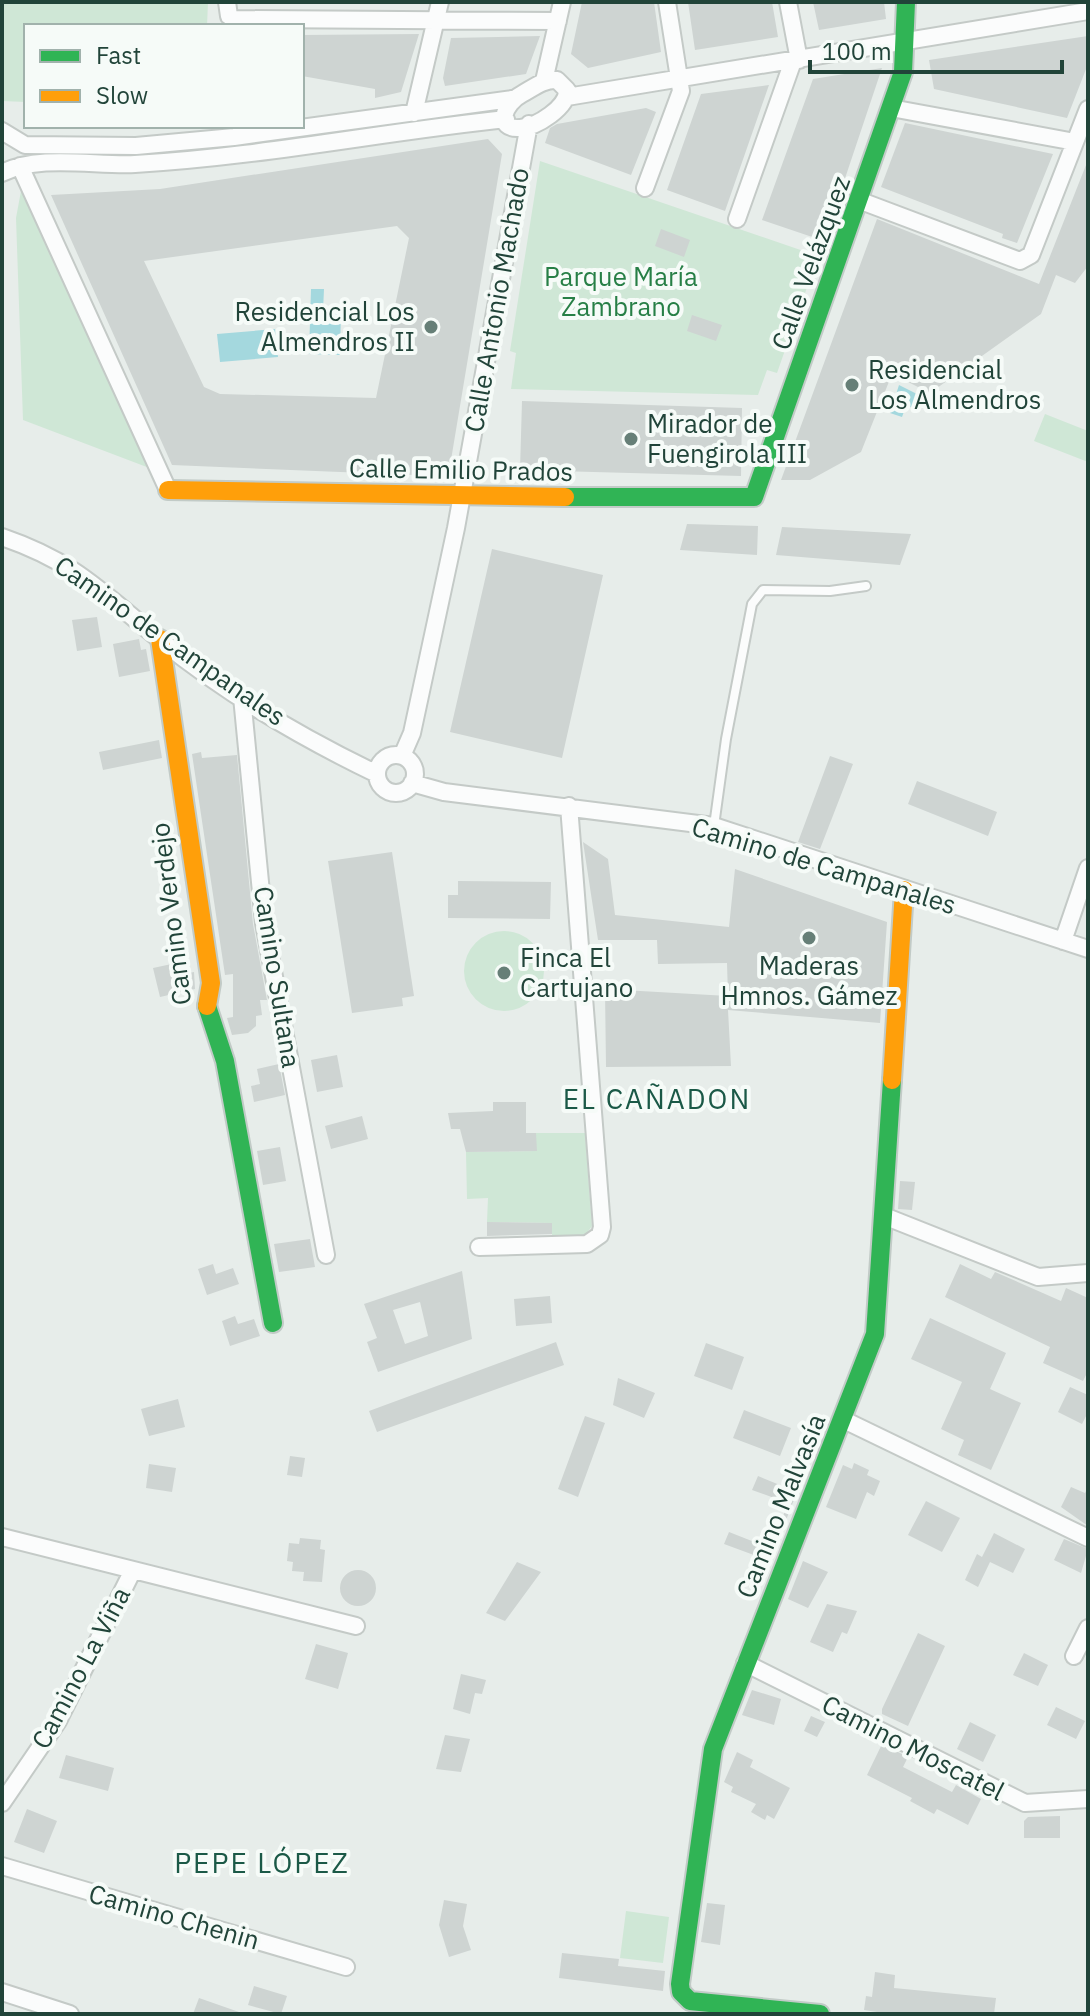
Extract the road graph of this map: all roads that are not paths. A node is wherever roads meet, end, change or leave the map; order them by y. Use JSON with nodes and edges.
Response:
{"nodes":[{"id":1,"x":440,"y":2,"type":"edge"},
{"id":2,"x":562,"y":2,"type":"edge"},
{"id":3,"x":667,"y":2,"type":"edge"},
{"id":4,"x":788,"y":2,"type":"edge"},
{"id":5,"x":906,"y":2,"type":"edge"},
{"id":6,"x":228,"y":9,"type":"edge"},
{"id":7,"x":1088,"y":11,"type":"edge"},
{"id":8,"x":436,"y":20,"type":"junction"},
{"id":9,"x":558,"y":21,"type":"junction"},
{"id":10,"x":906,"y":43,"type":"junction"},
{"id":11,"x":796,"y":60,"type":"junction"},
{"id":12,"x":680,"y":77,"type":"junction"},
{"id":13,"x":544,"y":81,"type":"junction"},
{"id":14,"x":567,"y":97,"type":"junction"},
{"id":15,"x":512,"y":99,"type":"junction"},
{"id":16,"x":891,"y":108,"type":"junction"},
{"id":17,"x":1088,"y":109,"type":"edge"},
{"id":18,"x":414,"y":113,"type":"junction"},
{"id":19,"x":506,"y":119,"type":"junction"},
{"id":20,"x":529,"y":124,"type":"junction"},
{"id":21,"x":304,"y":126,"type":"edge"},
{"id":22,"x":288,"y":128,"type":"edge"},
{"id":23,"x":2,"y":131,"type":"edge"},
{"id":24,"x":1075,"y":142,"type":"junction"},
{"id":25,"x":20,"y":166,"type":"junction"},
{"id":26,"x":2,"y":172,"type":"edge"},
{"id":27,"x":645,"y":188,"type":"dead end"},
{"id":28,"x":861,"y":201,"type":"junction"},
{"id":29,"x":737,"y":219,"type":"dead end"},
{"id":30,"x":168,"y":490,"type":"joint"},
{"id":31,"x":462,"y":497,"type":"junction"},
{"id":32,"x":754,"y":497,"type":"joint"},
{"id":33,"x":2,"y":537,"type":"edge"},
{"id":34,"x":866,"y":586,"type":"dead end"},
{"id":35,"x":160,"y":639,"type":"junction"},
{"id":36,"x":242,"y":697,"type":"junction"},
{"id":37,"x":402,"y":756,"type":"junction"},
{"id":38,"x":377,"y":774,"type":"junction"},
{"id":39,"x":412,"y":783,"type":"junction"},
{"id":40,"x":569,"y":806,"type":"junction"},
{"id":41,"x":714,"y":826,"type":"junction"},
{"id":42,"x":1088,"y":868,"type":"edge"},
{"id":43,"x":904,"y":890,"type":"junction"},
{"id":44,"x":1063,"y":941,"type":"junction"},
{"id":45,"x":1088,"y":949,"type":"edge"},
{"id":46,"x":884,"y":1216,"type":"junction"},
{"id":47,"x":479,"y":1247,"type":"dead end"},
{"id":48,"x":326,"y":1255,"type":"dead end"},
{"id":49,"x":1088,"y":1273,"type":"edge"},
{"id":50,"x":273,"y":1323,"type":"dead end"},
{"id":51,"x":844,"y":1420,"type":"junction"},
{"id":52,"x":2,"y":1537,"type":"edge"},
{"id":53,"x":1088,"y":1538,"type":"edge"},
{"id":54,"x":132,"y":1572,"type":"junction"},
{"id":55,"x":356,"y":1626,"type":"dead end"},
{"id":56,"x":1088,"y":1628,"type":"edge"},
{"id":57,"x":1074,"y":1656,"type":"dead end"},
{"id":58,"x":745,"y":1663,"type":"junction"},
{"id":59,"x":1088,"y":1799,"type":"edge"},
{"id":60,"x":2,"y":1803,"type":"edge"},
{"id":61,"x":2,"y":1866,"type":"edge"},
{"id":62,"x":346,"y":1967,"type":"dead end"},
{"id":63,"x":2,"y":1992,"type":"edge"},
{"id":64,"x":70,"y":2014,"type":"edge"},
{"id":65,"x":820,"y":2014,"type":"edge"}],
"edges":[{"from":1,"to":8,"type":"street"},
{"from":2,"to":9,"type":"street"},
{"from":3,"to":12,"type":"street"},
{"from":4,"to":11,"type":"street"},
{"from":5,"to":10,"type":"street","name":"Calle Velázquez"},
{"from":6,"to":8,"type":"street"},
{"from":7,"to":10,"type":"street"},
{"from":8,"to":9,"type":"street"},
{"from":8,"to":18,"type":"street"},
{"from":9,"to":13,"type":"street"},
{"from":10,"to":11,"type":"street"},
{"from":10,"to":16,"type":"street","name":"Calle Velázquez"},
{"from":11,"to":12,"type":"street"},
{"from":11,"to":29,"type":"street"},
{"from":12,"to":14,"type":"street"},
{"from":12,"to":27,"type":"street"},
{"from":13,"to":14,"type":"street"},
{"from":13,"to":15,"type":"street"},
{"from":14,"to":20,"type":"street"},
{"from":15,"to":18,"type":"street"},
{"from":15,"to":19,"type":"street"},
{"from":16,"to":24,"type":"street"},
{"from":16,"to":28,"type":"street","name":"Calle Velázquez"},
{"from":17,"to":24,"type":"street"},
{"from":18,"to":21,"type":"street"},
{"from":19,"to":20,"type":"street"},
{"from":19,"to":25,"type":"street"},
{"from":20,"to":31,"type":"street","name":"Calle Antonio Machado"},
{"from":22,"to":23,"type":"street"},
{"from":23,"to":26,"type":"street"},
{"from":24,"to":28,"type":"street"},
{"from":25,"to":26,"type":"street"},
{"from":25,"to":30,"type":"street"},
{"from":28,"to":32,"type":"street","name":"Calle Velázquez"},
{"from":30,"to":31,"type":"street","name":"Calle Emilio Prados"},
{"from":31,"to":32,"type":"street","name":"Calle Emilio Prados"},
{"from":31,"to":37,"type":"street","name":"Calle Antonio Machado"},
{"from":33,"to":35,"type":"street","name":"Camino de Campanales"},
{"from":34,"to":41,"type":"lane"},
{"from":35,"to":36,"type":"street","name":"Camino de Campanales"},
{"from":35,"to":50,"type":"street","name":"Camino Verdejo"},
{"from":36,"to":38,"type":"street","name":"Camino de Campanales"},
{"from":36,"to":48,"type":"street","name":"Camino Sultana"},
{"from":37,"to":38,"type":"street"},
{"from":37,"to":39,"type":"street"},
{"from":38,"to":39,"type":"street"},
{"from":39,"to":40,"type":"street","name":"Camino de Campanales"},
{"from":40,"to":41,"type":"street","name":"Camino de Campanales"},
{"from":40,"to":47,"type":"street"},
{"from":41,"to":43,"type":"street","name":"Camino de Campanales"},
{"from":42,"to":44,"type":"street"},
{"from":43,"to":44,"type":"street","name":"Camino de Campanales"},
{"from":43,"to":46,"type":"street","name":"Camino Malvasía"},
{"from":44,"to":45,"type":"street","name":"Camino de Campanales"},
{"from":46,"to":49,"type":"street"},
{"from":46,"to":51,"type":"street","name":"Camino Malvasía"},
{"from":51,"to":53,"type":"street"},
{"from":51,"to":58,"type":"street","name":"Camino Malvasía"},
{"from":52,"to":54,"type":"street"},
{"from":54,"to":55,"type":"street"},
{"from":54,"to":60,"type":"street","name":"Camino La Viña"},
{"from":56,"to":57,"type":"street"},
{"from":58,"to":59,"type":"street","name":"Camino Moscatel"},
{"from":58,"to":65,"type":"street","name":"Camino Malvasía"},
{"from":61,"to":62,"type":"street","name":"Camino Chenin"},
{"from":63,"to":64,"type":"street"}]}
